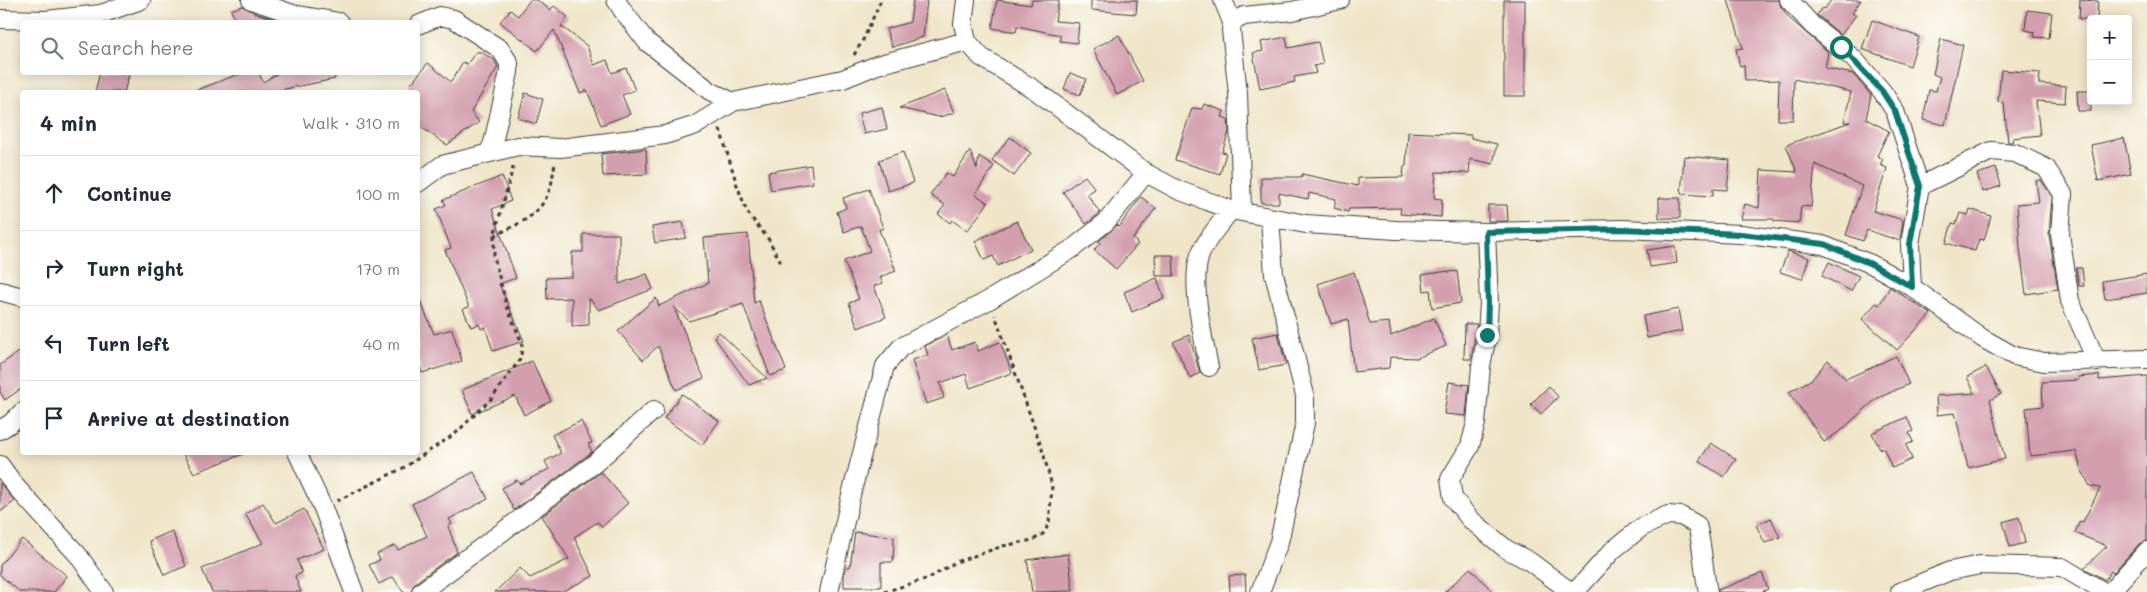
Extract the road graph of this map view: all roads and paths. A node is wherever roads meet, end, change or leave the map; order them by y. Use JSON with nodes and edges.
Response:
{"nodes":[{"id":1,"x":141,"y":0,"type":"edge"},
{"id":2,"x":250,"y":0,"type":"edge"},
{"id":3,"x":616,"y":0,"type":"edge"},
{"id":4,"x":881,"y":0,"type":"edge"},
{"id":5,"x":966,"y":0,"type":"edge"},
{"id":6,"x":1223,"y":0,"type":"edge"},
{"id":7,"x":1340,"y":0,"type":"edge"},
{"id":8,"x":1788,"y":0,"type":"edge"},
{"id":9,"x":0,"y":20,"type":"edge"},
{"id":10,"x":328,"y":20,"type":"edge"},
{"id":11,"x":1232,"y":22,"type":"junction"},
{"id":12,"x":420,"y":25,"type":"edge"},
{"id":13,"x":967,"y":41,"type":"junction"},
{"id":14,"x":842,"y":79,"type":"junction"},
{"id":15,"x":733,"y":102,"type":"junction"},
{"id":16,"x":715,"y":114,"type":"junction"},
{"id":17,"x":518,"y":146,"type":"junction"},
{"id":18,"x":560,"y":148,"type":"junction"},
{"id":19,"x":489,"y":152,"type":"junction"},
{"id":20,"x":1146,"y":173,"type":"junction"},
{"id":21,"x":420,"y":181,"type":"edge"},
{"id":22,"x":1920,"y":186,"type":"junction"},
{"id":23,"x":1237,"y":211,"type":"junction"},
{"id":24,"x":1270,"y":218,"type":"junction"},
{"id":25,"x":1486,"y":232,"type":"junction"},
{"id":26,"x":494,"y":236,"type":"junction"},
{"id":27,"x":781,"y":263,"type":"dead end"},
{"id":28,"x":1912,"y":287,"type":"junction"},
{"id":29,"x":0,"y":291,"type":"edge"},
{"id":30,"x":20,"y":296,"type":"edge"},
{"id":31,"x":989,"y":300,"type":"junction"},
{"id":32,"x":2147,"y":359,"type":"edge"},
{"id":33,"x":2097,"y":362,"type":"junction"},
{"id":34,"x":1209,"y":367,"type":"dead end"},
{"id":35,"x":654,"y":410,"type":"dead end"},
{"id":36,"x":20,"y":414,"type":"edge"},
{"id":37,"x":0,"y":430,"type":"edge"},
{"id":38,"x":298,"y":455,"type":"edge"},
{"id":39,"x":0,"y":465,"type":"edge"},
{"id":40,"x":323,"y":508,"type":"junction"},
{"id":41,"x":2147,"y":551,"type":"edge"},
{"id":42,"x":104,"y":592,"type":"edge"},
{"id":43,"x":354,"y":592,"type":"edge"},
{"id":44,"x":422,"y":592,"type":"edge"},
{"id":45,"x":829,"y":592,"type":"edge"},
{"id":46,"x":884,"y":592,"type":"edge"},
{"id":47,"x":1260,"y":592,"type":"edge"},
{"id":48,"x":1571,"y":592,"type":"edge"},
{"id":49,"x":1575,"y":592,"type":"edge"},
{"id":50,"x":1708,"y":592,"type":"edge"},
{"id":51,"x":1900,"y":592,"type":"edge"},
{"id":52,"x":2104,"y":592,"type":"edge"},
{"id":53,"x":2110,"y":592,"type":"edge"}],
"edges":[{"from":1,"to":9,"type":"street"},
{"from":2,"to":10,"type":"street"},
{"from":3,"to":15,"type":"street"},
{"from":4,"to":14,"type":"path"},
{"from":5,"to":13,"type":"street"},
{"from":6,"to":11,"type":"street"},
{"from":7,"to":11,"type":"street"},
{"from":8,"to":22,"type":"street"},
{"from":11,"to":23,"type":"street"},
{"from":12,"to":19,"type":"street"},
{"from":13,"to":14,"type":"street"},
{"from":13,"to":20,"type":"street"},
{"from":14,"to":15,"type":"street"},
{"from":15,"to":16,"type":"street"},
{"from":16,"to":18,"type":"street"},
{"from":16,"to":27,"type":"path"},
{"from":17,"to":18,"type":"street"},
{"from":17,"to":19,"type":"street"},
{"from":17,"to":26,"type":"path"},
{"from":18,"to":26,"type":"path"},
{"from":19,"to":21,"type":"street"},
{"from":20,"to":23,"type":"street"},
{"from":20,"to":31,"type":"street"},
{"from":22,"to":28,"type":"street"},
{"from":22,"to":33,"type":"street"},
{"from":23,"to":24,"type":"street"},
{"from":23,"to":34,"type":"street"},
{"from":24,"to":25,"type":"street"},
{"from":24,"to":47,"type":"street"},
{"from":25,"to":28,"type":"street"},
{"from":25,"to":48,"type":"street"},
{"from":26,"to":40,"type":"path"},
{"from":28,"to":33,"type":"street"},
{"from":29,"to":30,"type":"street"},
{"from":31,"to":45,"type":"street"},
{"from":31,"to":46,"type":"path"},
{"from":32,"to":33,"type":"street"},
{"from":35,"to":44,"type":"street"},
{"from":36,"to":37,"type":"street"},
{"from":38,"to":40,"type":"street"},
{"from":39,"to":42,"type":"street"},
{"from":40,"to":43,"type":"street"},
{"from":41,"to":53,"type":"street"},
{"from":49,"to":50,"type":"street"},
{"from":51,"to":52,"type":"street"}]}
